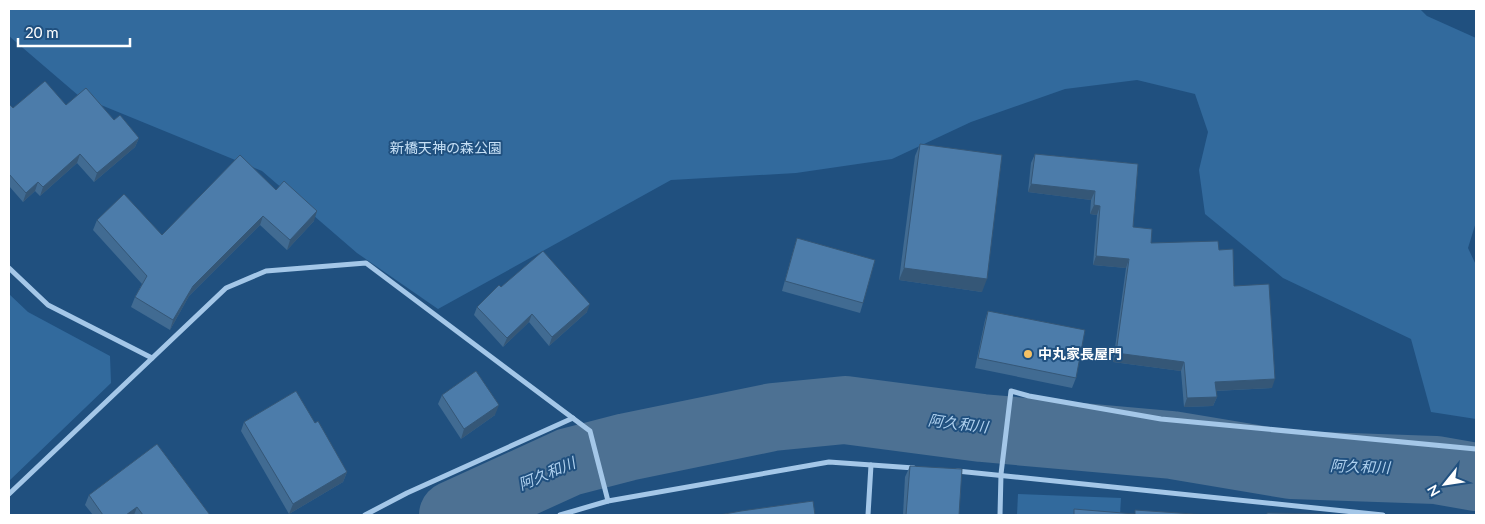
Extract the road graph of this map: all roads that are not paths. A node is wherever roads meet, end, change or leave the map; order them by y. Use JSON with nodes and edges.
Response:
{"nodes":[{"id":1,"x":9,"y":268,"type":"edge"},
{"id":2,"x":152,"y":358,"type":"junction"},
{"id":3,"x":573,"y":418,"type":"junction"},
{"id":4,"x":1476,"y":449,"type":"edge"},
{"id":5,"x":871,"y":465,"type":"junction"},
{"id":6,"x":917,"y":468,"type":"edge"},
{"id":7,"x":954,"y":471,"type":"edge"},
{"id":8,"x":1001,"y":474,"type":"junction"},
{"id":9,"x":9,"y":494,"type":"edge"},
{"id":10,"x":608,"y":501,"type":"junction"},
{"id":11,"x":365,"y":515,"type":"edge"},
{"id":12,"x":560,"y":515,"type":"edge"},
{"id":13,"x":868,"y":515,"type":"edge"},
{"id":14,"x":1000,"y":515,"type":"edge"},
{"id":15,"x":1383,"y":515,"type":"edge"}],
"edges":[{"from":1,"to":2,"type":"street"},
{"from":2,"to":3,"type":"street"},
{"from":2,"to":9,"type":"street"},
{"from":3,"to":10,"type":"street"},
{"from":3,"to":11,"type":"street"},
{"from":4,"to":8,"type":"street"},
{"from":5,"to":6,"type":"street"},
{"from":5,"to":10,"type":"street"},
{"from":5,"to":13,"type":"street"},
{"from":7,"to":8,"type":"street"},
{"from":8,"to":14,"type":"street"},
{"from":8,"to":15,"type":"street"},
{"from":10,"to":12,"type":"street"}]}
